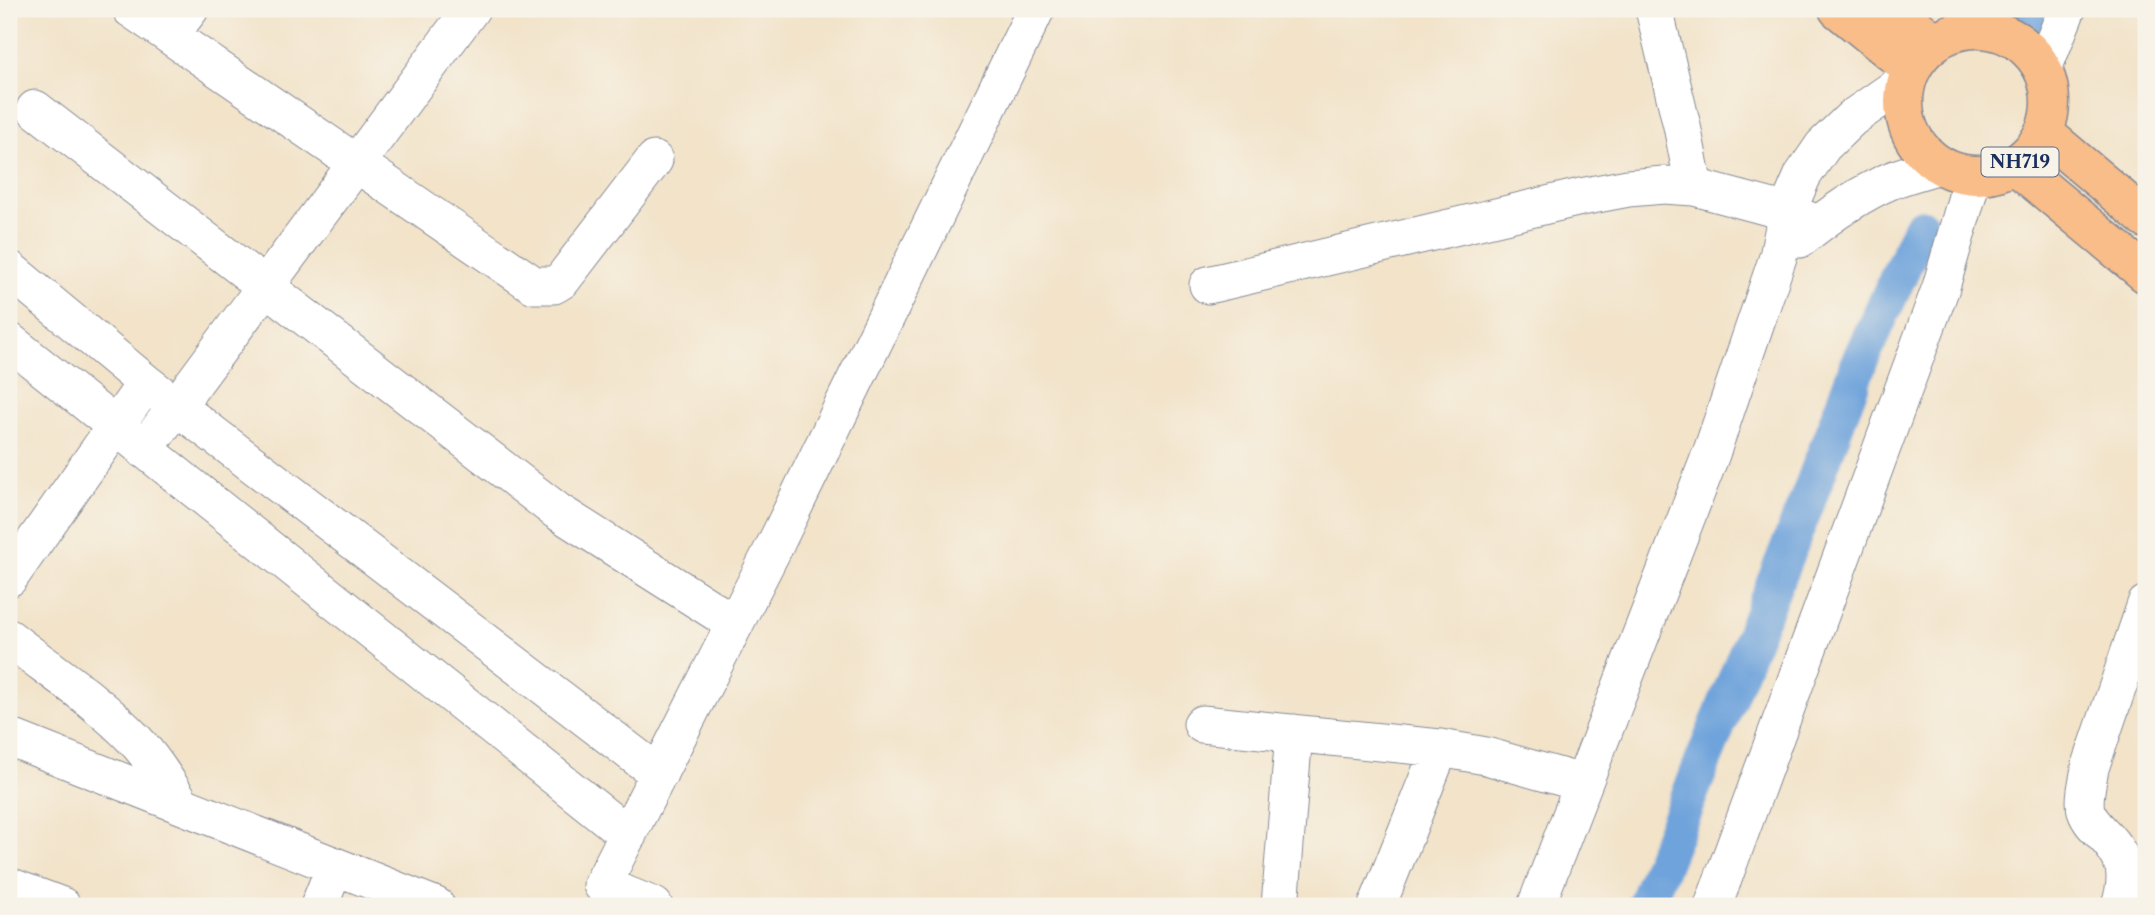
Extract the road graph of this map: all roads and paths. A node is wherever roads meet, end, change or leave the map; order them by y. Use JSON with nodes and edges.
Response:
{"nodes":[{"id":1,"x":131,"y":9,"type":"edge"},
{"id":2,"x":471,"y":9,"type":"edge"},
{"id":3,"x":1036,"y":9,"type":"edge"},
{"id":4,"x":1654,"y":9,"type":"edge"},
{"id":5,"x":1838,"y":9,"type":"edge"},
{"id":6,"x":1894,"y":9,"type":"edge"},
{"id":7,"x":2067,"y":9,"type":"edge"},
{"id":8,"x":1985,"y":19,"type":"edge"},
{"id":9,"x":180,"y":22,"type":"edge"},
{"id":10,"x":1918,"y":64,"type":"junction"},
{"id":11,"x":2043,"y":69,"type":"junction"},
{"id":12,"x":35,"y":109,"type":"dead end"},
{"id":13,"x":2044,"y":133,"type":"junction"},
{"id":14,"x":654,"y":160,"type":"dead end"},
{"id":15,"x":358,"y":162,"type":"junction"},
{"id":16,"x":2015,"y":165,"type":"junction"},
{"id":17,"x":1956,"y":171,"type":"junction"},
{"id":18,"x":1694,"y":187,"type":"junction"},
{"id":19,"x":1803,"y":218,"type":"junction"},
{"id":20,"x":2146,"y":219,"type":"edge"},
{"id":21,"x":9,"y":270,"type":"edge"},
{"id":22,"x":2146,"y":274,"type":"edge"},
{"id":23,"x":1208,"y":285,"type":"dead end"},
{"id":24,"x":266,"y":288,"type":"junction"},
{"id":25,"x":9,"y":341,"type":"edge"},
{"id":26,"x":146,"y":383,"type":"junction"},
{"id":27,"x":175,"y":405,"type":"junction"},
{"id":28,"x":114,"y":426,"type":"junction"},
{"id":29,"x":144,"y":450,"type":"junction"},
{"id":30,"x":9,"y":578,"type":"edge"},
{"id":31,"x":2146,"y":604,"type":"edge"},
{"id":32,"x":735,"y":624,"type":"junction"},
{"id":33,"x":9,"y":638,"type":"edge"},
{"id":34,"x":2139,"y":642,"type":"edge"},
{"id":35,"x":1202,"y":724,"type":"dead end"},
{"id":36,"x":1294,"y":733,"type":"junction"},
{"id":37,"x":9,"y":737,"type":"edge"},
{"id":38,"x":1440,"y":748,"type":"junction"},
{"id":39,"x":659,"y":774,"type":"junction"},
{"id":40,"x":1583,"y":783,"type":"junction"},
{"id":41,"x":182,"y":805,"type":"junction"},
{"id":42,"x":628,"y":835,"type":"junction"},
{"id":43,"x":335,"y":866,"type":"junction"},
{"id":44,"x":9,"y":886,"type":"edge"},
{"id":45,"x":598,"y":896,"type":"edge"},
{"id":46,"x":62,"y":906,"type":"edge"},
{"id":47,"x":319,"y":906,"type":"edge"},
{"id":48,"x":436,"y":906,"type":"edge"},
{"id":49,"x":654,"y":906,"type":"edge"},
{"id":50,"x":1280,"y":906,"type":"edge"},
{"id":51,"x":1377,"y":906,"type":"edge"},
{"id":52,"x":1536,"y":906,"type":"edge"},
{"id":53,"x":1713,"y":906,"type":"edge"},
{"id":54,"x":2120,"y":906,"type":"edge"}],
"edges":[{"from":1,"to":9,"type":"street"},
{"from":2,"to":15,"type":"street"},
{"from":3,"to":32,"type":"street"},
{"from":4,"to":18,"type":"street"},
{"from":5,"to":10,"type":"highway"},
{"from":6,"to":10,"type":"highway"},
{"from":7,"to":11,"type":"street"},
{"from":8,"to":10,"type":"highway"},
{"from":8,"to":11,"type":"highway"},
{"from":9,"to":15,"type":"street"},
{"from":10,"to":17,"type":"highway"},
{"from":10,"to":19,"type":"street"},
{"from":11,"to":13,"type":"highway","number":"NH719"},
{"from":12,"to":24,"type":"street"},
{"from":13,"to":16,"type":"highway","number":"NH719"},
{"from":13,"to":20,"type":"highway","number":"NH719"},
{"from":14,"to":15,"type":"street"},
{"from":15,"to":24,"type":"street"},
{"from":16,"to":17,"type":"highway","number":"NH719"},
{"from":16,"to":22,"type":"highway","number":"NH719"},
{"from":17,"to":19,"type":"street"},
{"from":17,"to":53,"type":"street"},
{"from":18,"to":19,"type":"street"},
{"from":18,"to":23,"type":"street"},
{"from":19,"to":40,"type":"street"},
{"from":21,"to":26,"type":"street"},
{"from":24,"to":27,"type":"street"},
{"from":24,"to":32,"type":"street"},
{"from":25,"to":28,"type":"street"},
{"from":26,"to":27,"type":"street"},
{"from":26,"to":28,"type":"street"},
{"from":27,"to":29,"type":"street"},
{"from":27,"to":39,"type":"street"},
{"from":28,"to":29,"type":"street"},
{"from":28,"to":30,"type":"street"},
{"from":29,"to":42,"type":"street"},
{"from":31,"to":34,"type":"street"},
{"from":32,"to":39,"type":"street"},
{"from":33,"to":41,"type":"street"},
{"from":34,"to":54,"type":"street"},
{"from":35,"to":36,"type":"street"},
{"from":36,"to":38,"type":"street"},
{"from":36,"to":50,"type":"street"},
{"from":37,"to":41,"type":"street"},
{"from":38,"to":40,"type":"street"},
{"from":38,"to":51,"type":"street"},
{"from":39,"to":42,"type":"street"},
{"from":40,"to":52,"type":"street"},
{"from":41,"to":43,"type":"street"},
{"from":42,"to":45,"type":"street"},
{"from":43,"to":47,"type":"street"},
{"from":43,"to":48,"type":"street"},
{"from":44,"to":46,"type":"street"},
{"from":45,"to":49,"type":"street"}]}
